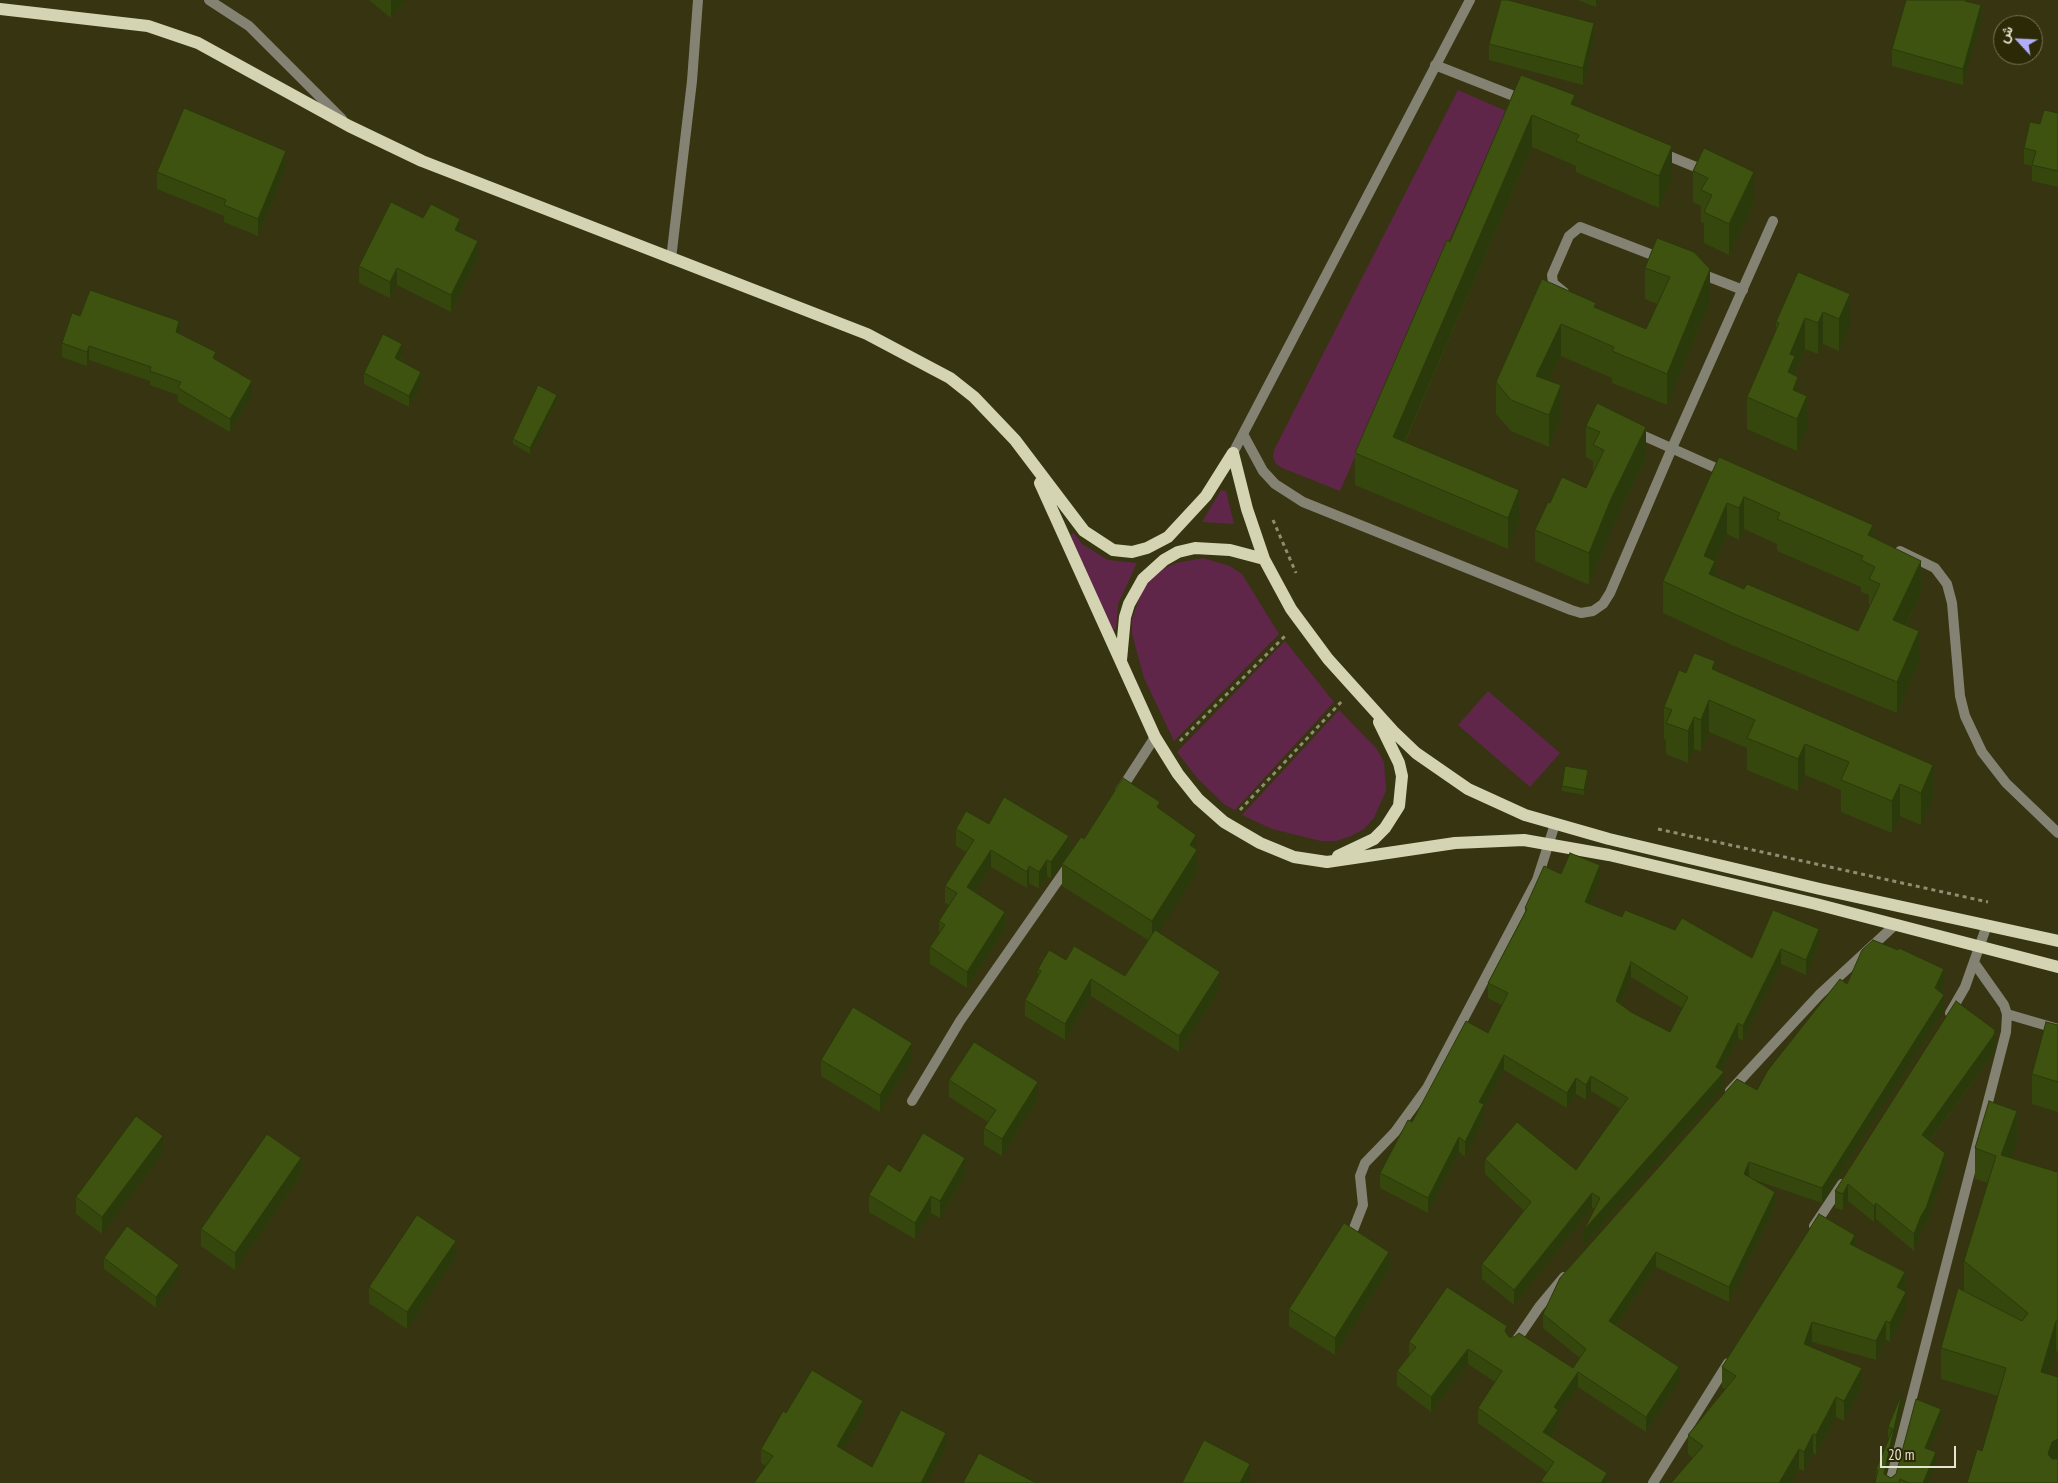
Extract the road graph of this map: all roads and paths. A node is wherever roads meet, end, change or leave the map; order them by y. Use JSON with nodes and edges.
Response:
{"nodes":[{"id":1,"x":209,"y":0,"type":"edge"},
{"id":2,"x":698,"y":0,"type":"edge"},
{"id":3,"x":1470,"y":0,"type":"edge"},
{"id":4,"x":0,"y":9,"type":"edge"},
{"id":5,"x":1435,"y":65,"type":"junction"},
{"id":6,"x":1534,"y":104,"type":"edge"},
{"id":7,"x":349,"y":126,"type":"junction"},
{"id":8,"x":1652,"y":150,"type":"edge"},
{"id":9,"x":1716,"y":175,"type":"edge"},
{"id":10,"x":1773,"y":221,"type":"dead end"},
{"id":11,"x":671,"y":259,"type":"junction"},
{"id":12,"x":1743,"y":290,"type":"junction"},
{"id":13,"x":1576,"y":298,"type":"edge"},
{"id":14,"x":1628,"y":428,"type":"edge"},
{"id":15,"x":1244,"y":436,"type":"junction"},
{"id":16,"x":1672,"y":448,"type":"junction"},
{"id":17,"x":1233,"y":453,"type":"junction"},
{"id":18,"x":1032,"y":465,"type":"junction"},
{"id":19,"x":1735,"y":477,"type":"edge"},
{"id":20,"x":1273,"y":520,"type":"dead end"},
{"id":21,"x":1168,"y":537,"type":"junction"},
{"id":22,"x":1890,"y":546,"type":"edge"},
{"id":23,"x":1178,"y":552,"type":"junction"},
{"id":24,"x":1264,"y":559,"type":"junction"},
{"id":25,"x":1300,"y":580,"type":"dead end"},
{"id":26,"x":1300,"y":621,"type":"junction"},
{"id":27,"x":1121,"y":660,"type":"junction"},
{"id":28,"x":1354,"y":688,"type":"junction"},
{"id":29,"x":1372,"y":707,"type":"junction"},
{"id":30,"x":1155,"y":737,"type":"junction"},
{"id":31,"x":1166,"y":755,"type":"junction"},
{"id":32,"x":1113,"y":802,"type":"edge"},
{"id":33,"x":1228,"y":824,"type":"junction"},
{"id":34,"x":1555,"y":824,"type":"junction"},
{"id":35,"x":1651,"y":827,"type":"dead end"},
{"id":36,"x":2058,"y":833,"type":"edge"},
{"id":37,"x":1550,"y":844,"type":"junction"},
{"id":38,"x":1074,"y":858,"type":"edge"},
{"id":39,"x":1327,"y":862,"type":"junction"},
{"id":40,"x":1988,"y":902,"type":"dead end"},
{"id":41,"x":1896,"y":924,"type":"junction"},
{"id":42,"x":1987,"y":925,"type":"junction"},
{"id":43,"x":2058,"y":941,"type":"edge"},
{"id":44,"x":1980,"y":946,"type":"junction"},
{"id":45,"x":1974,"y":964,"type":"junction"},
{"id":46,"x":2058,"y":967,"type":"edge"},
{"id":47,"x":2007,"y":1014,"type":"junction"},
{"id":48,"x":1942,"y":1026,"type":"edge"},
{"id":49,"x":2058,"y":1029,"type":"edge"},
{"id":50,"x":912,"y":1101,"type":"dead end"},
{"id":51,"x":1721,"y":1101,"type":"edge"},
{"id":52,"x":1850,"y":1172,"type":"edge"},
{"id":53,"x":1354,"y":1228,"type":"edge"},
{"id":54,"x":1810,"y":1232,"type":"edge"},
{"id":55,"x":1570,"y":1270,"type":"edge"},
{"id":56,"x":1512,"y":1346,"type":"edge"},
{"id":57,"x":1732,"y":1358,"type":"edge"},
{"id":58,"x":1654,"y":1483,"type":"edge"},
{"id":59,"x":1890,"y":1483,"type":"edge"}],
"edges":[{"from":1,"to":7,"type":"street"},
{"from":2,"to":11,"type":"street"},
{"from":3,"to":5,"type":"street"},
{"from":4,"to":7,"type":"main road"},
{"from":5,"to":6,"type":"street"},
{"from":5,"to":15,"type":"street"},
{"from":7,"to":11,"type":"main road"},
{"from":8,"to":9,"type":"street"},
{"from":10,"to":12,"type":"street"},
{"from":11,"to":18,"type":"main road"},
{"from":12,"to":13,"type":"street"},
{"from":12,"to":16,"type":"street"},
{"from":14,"to":16,"type":"street"},
{"from":15,"to":16,"type":"street"},
{"from":15,"to":17,"type":"street"},
{"from":16,"to":19,"type":"street"},
{"from":17,"to":21,"type":"main road"},
{"from":17,"to":24,"type":"main road"},
{"from":18,"to":21,"type":"main road"},
{"from":18,"to":27,"type":"main road"},
{"from":20,"to":25,"type":"path"},
{"from":21,"to":23,"type":"main road"},
{"from":22,"to":36,"type":"street"},
{"from":23,"to":24,"type":"main road"},
{"from":23,"to":27,"type":"main road"},
{"from":24,"to":26,"type":"main road"},
{"from":26,"to":28,"type":"main road"},
{"from":26,"to":31,"type":"path"},
{"from":27,"to":30,"type":"main road"},
{"from":28,"to":29,"type":"main road"},
{"from":28,"to":33,"type":"path"},
{"from":29,"to":34,"type":"main road"},
{"from":29,"to":39,"type":"main road"},
{"from":30,"to":31,"type":"main road"},
{"from":30,"to":32,"type":"street"},
{"from":31,"to":33,"type":"main road"},
{"from":33,"to":39,"type":"main road"},
{"from":34,"to":37,"type":"street"},
{"from":34,"to":42,"type":"main road"},
{"from":35,"to":40,"type":"path"},
{"from":37,"to":39,"type":"main road"},
{"from":37,"to":41,"type":"main road"},
{"from":37,"to":53,"type":"street"},
{"from":38,"to":50,"type":"street"},
{"from":41,"to":44,"type":"main road"},
{"from":41,"to":51,"type":"street"},
{"from":42,"to":43,"type":"main road"},
{"from":42,"to":44,"type":"street"},
{"from":44,"to":45,"type":"street"},
{"from":44,"to":46,"type":"main road"},
{"from":45,"to":47,"type":"street"},
{"from":45,"to":48,"type":"street"},
{"from":47,"to":49,"type":"street"},
{"from":47,"to":59,"type":"street"},
{"from":52,"to":54,"type":"street"},
{"from":55,"to":56,"type":"street"},
{"from":57,"to":58,"type":"street"}]}
